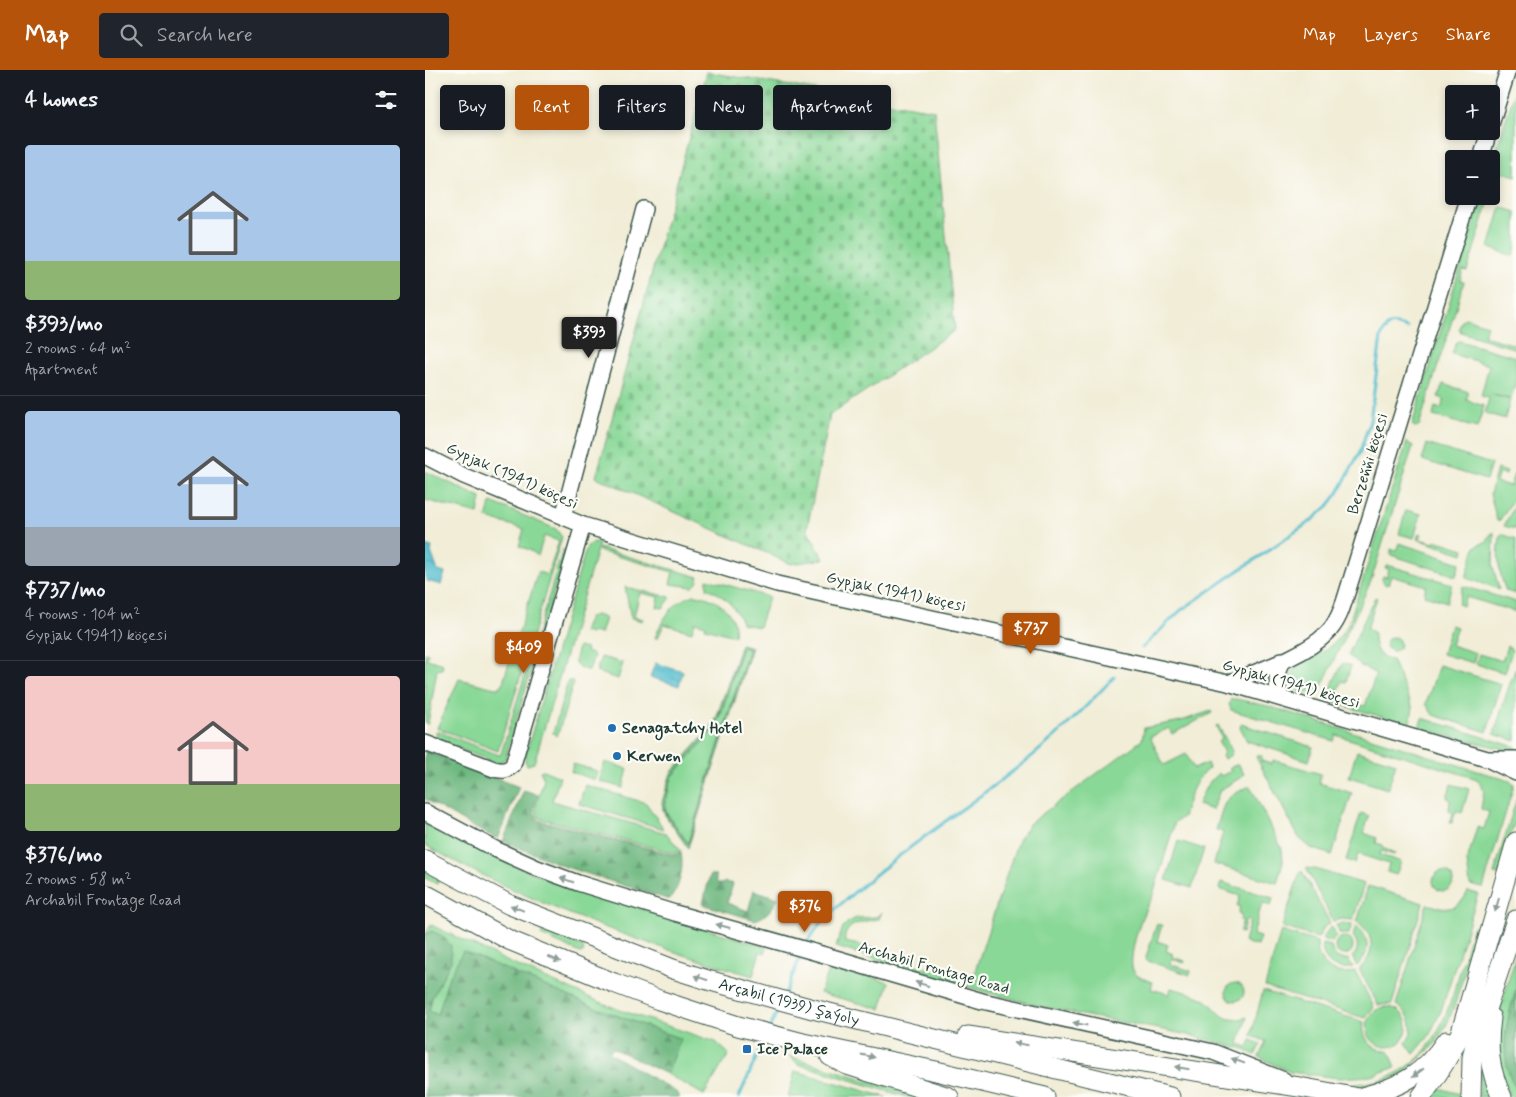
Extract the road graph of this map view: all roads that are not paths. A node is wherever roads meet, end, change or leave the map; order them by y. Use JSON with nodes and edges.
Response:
{"nodes":[{"id":1,"x":1508,"y":70,"type":"edge"},
{"id":2,"x":1500,"y":95,"type":"edge"},
{"id":3,"x":1466,"y":205,"type":"edge"},
{"id":4,"x":644,"y":209,"type":"dead end"},
{"id":5,"x":425,"y":456,"type":"edge"},
{"id":6,"x":563,"y":517,"type":"junction"},
{"id":7,"x":583,"y":525,"type":"junction"},
{"id":8,"x":1283,"y":660,"type":"junction"},
{"id":9,"x":1228,"y":683,"type":"junction"},
{"id":10,"x":1282,"y":698,"type":"junction"},
{"id":11,"x":425,"y":743,"type":"edge"},
{"id":12,"x":1487,"y":759,"type":"junction"},
{"id":13,"x":1516,"y":759,"type":"edge"},
{"id":14,"x":1516,"y":773,"type":"edge"},
{"id":15,"x":425,"y":812,"type":"edge"},
{"id":16,"x":1516,"y":842,"type":"edge"},
{"id":17,"x":425,"y":860,"type":"edge"},
{"id":18,"x":1511,"y":879,"type":"edge"},
{"id":19,"x":425,"y":894,"type":"edge"},
{"id":20,"x":425,"y":901,"type":"edge"},
{"id":21,"x":1516,"y":920,"type":"edge"},
{"id":22,"x":509,"y":940,"type":"junction"},
{"id":23,"x":1498,"y":977,"type":"junction"},
{"id":24,"x":1473,"y":989,"type":"junction"},
{"id":25,"x":817,"y":1010,"type":"junction"},
{"id":26,"x":805,"y":1043,"type":"junction"},
{"id":27,"x":1299,"y":1086,"type":"junction"},
{"id":28,"x":949,"y":1097,"type":"edge"},
{"id":29,"x":1045,"y":1097,"type":"edge"},
{"id":30,"x":1170,"y":1097,"type":"edge"},
{"id":31,"x":1355,"y":1097,"type":"edge"},
{"id":32,"x":1362,"y":1097,"type":"edge"},
{"id":33,"x":1421,"y":1097,"type":"edge"},
{"id":34,"x":1471,"y":1097,"type":"edge"},
{"id":35,"x":1502,"y":1097,"type":"edge"}],
"edges":[{"from":1,"to":2,"type":"street"},
{"from":3,"to":8,"type":"street","name":"Berzeňňi köçesi"},
{"from":4,"to":6,"type":"street"},
{"from":5,"to":6,"type":"street","name":"Gypjak (1941) köçesi"},
{"from":6,"to":7,"type":"street","name":"Gypjak (1941) köçesi"},
{"from":7,"to":9,"type":"street","name":"Gypjak (1941) köçesi"},
{"from":7,"to":11,"type":"street"},
{"from":8,"to":9,"type":"street","name":"Berzeňňi köçesi"},
{"from":8,"to":10,"type":"street"},
{"from":9,"to":10,"type":"street","name":"Gypjak (1941) köçesi"},
{"from":10,"to":12,"type":"street","name":"Gypjak (1941) köçesi"},
{"from":12,"to":13,"type":"street","name":"Gypjak (1941) köçesi"},
{"from":12,"to":14,"type":"street"},
{"from":27,"to":15,"type":"street","name":"Archabil Frontage Road","one_way":true},
{"from":16,"to":18,"type":"main road"},
{"from":25,"to":17,"type":"main road","name":"Arçabil (1939) şaýoly","one_way":true},
{"from":18,"to":24,"type":"main road","one_way":true},
{"from":19,"to":22,"type":"main road","name":"Arçabil (1939) şaýoly"},
{"from":20,"to":22,"type":"street"},
{"from":21,"to":23,"type":"main road"},
{"from":22,"to":26,"type":"main road","name":"Arçabil (1939) şaýoly","one_way":true},
{"from":23,"to":34,"type":"main road"},
{"from":23,"to":35,"type":"main road"},
{"from":24,"to":32,"type":"main road","one_way":true},
{"from":24,"to":33,"type":"main road"},
{"from":27,"to":25,"type":"main road","one_way":true},
{"from":25,"to":30,"type":"main road","name":"Arçabil (1939) şaýoly"},
{"from":26,"to":28,"type":"main road"},
{"from":26,"to":29,"type":"main road","name":"Arçabil (1939) şaýoly","one_way":true},
{"from":27,"to":31,"type":"main road"}]}
